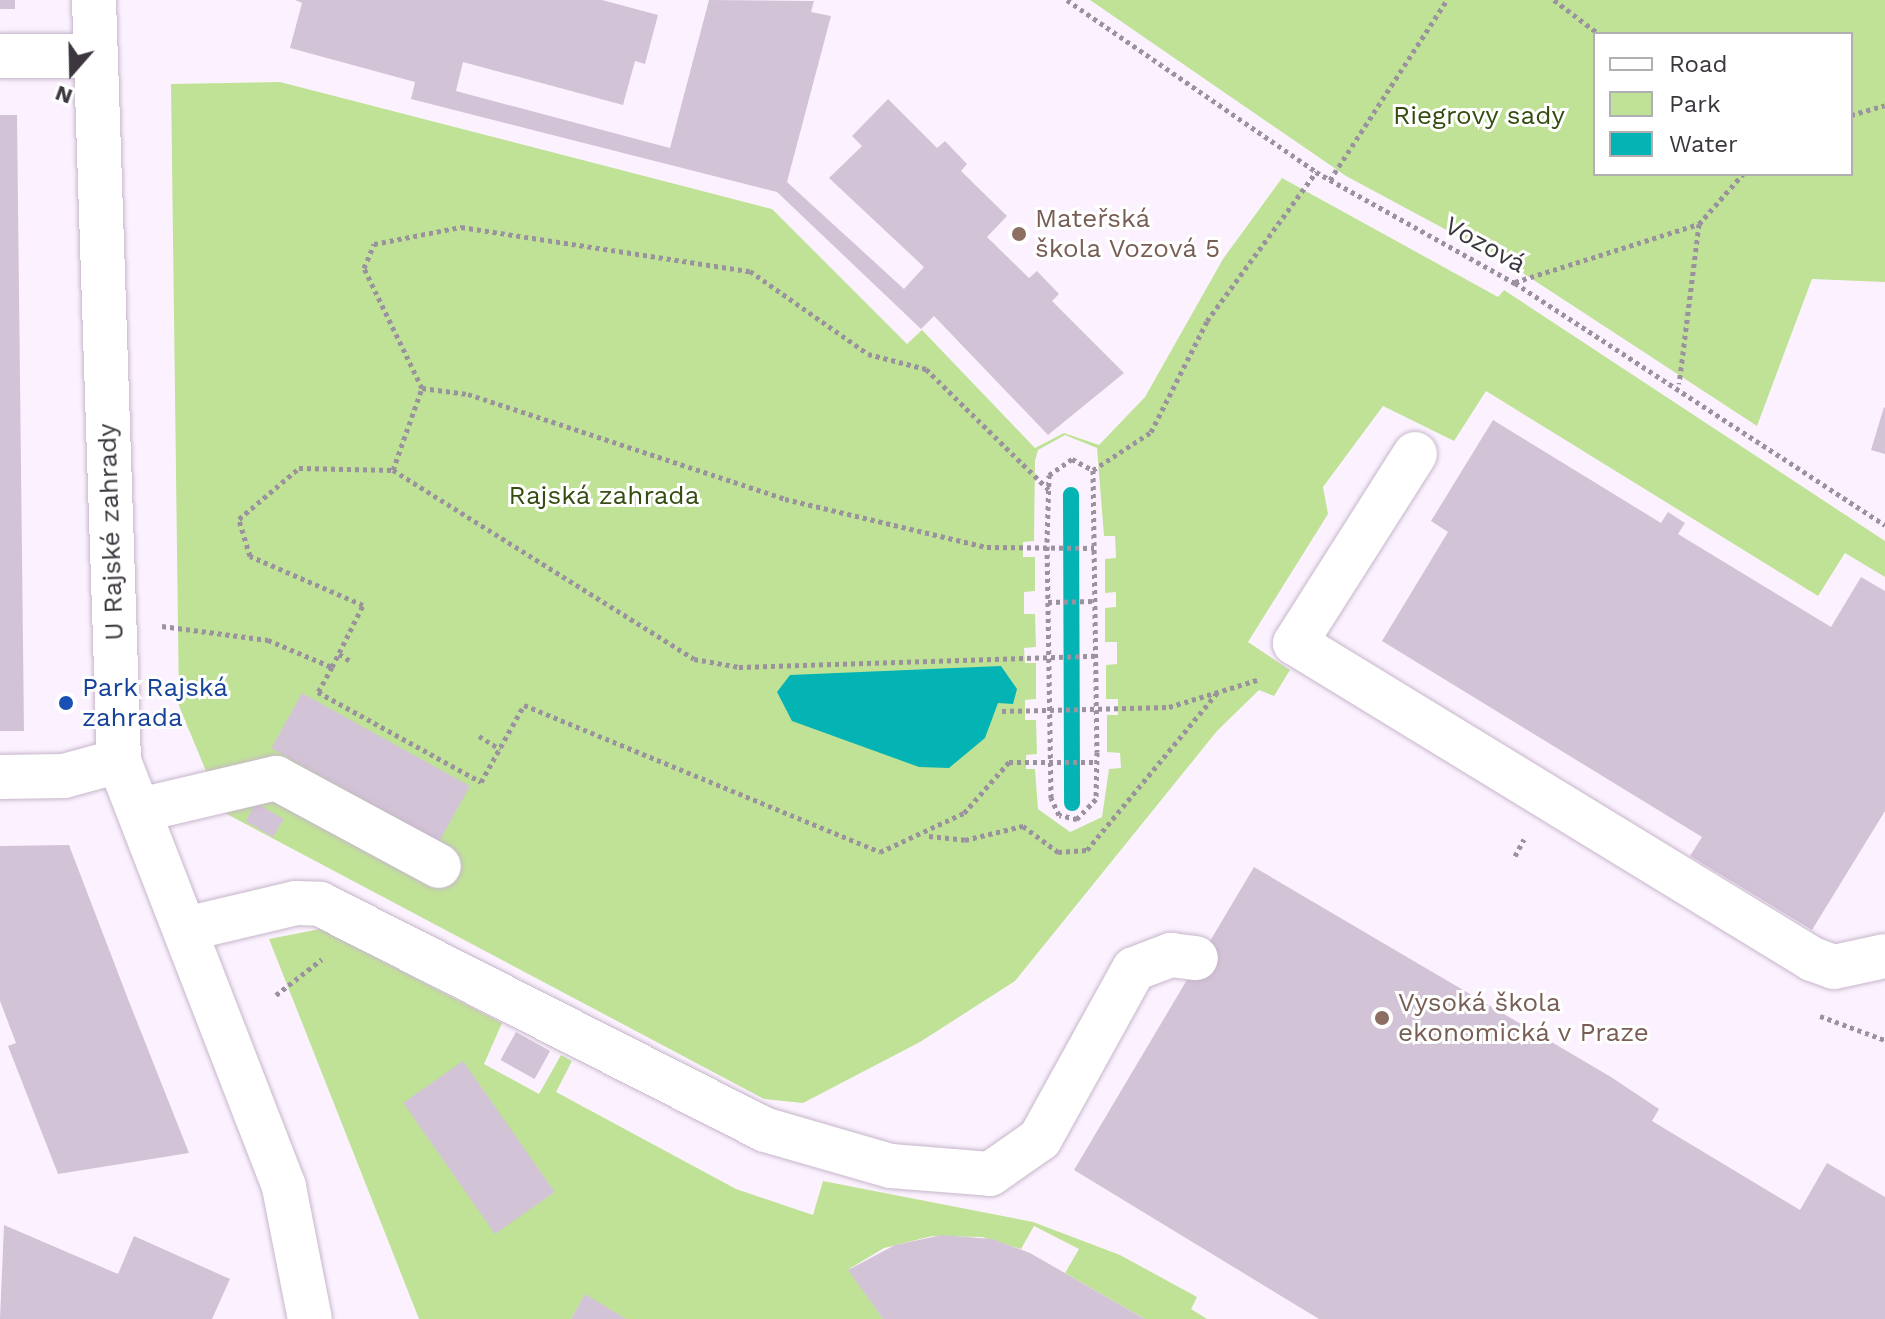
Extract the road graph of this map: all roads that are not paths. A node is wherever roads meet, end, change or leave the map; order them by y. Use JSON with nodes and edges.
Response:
{"nodes":[{"id":1,"x":94,"y":0,"type":"edge"},
{"id":2,"x":0,"y":56,"type":"edge"},
{"id":3,"x":94,"y":56,"type":"junction"},
{"id":4,"x":1415,"y":454,"type":"dead end"},
{"id":5,"x":119,"y":761,"type":"junction"},
{"id":6,"x":0,"y":777,"type":"edge"},
{"id":7,"x":140,"y":810,"type":"junction"},
{"id":8,"x":439,"y":866,"type":"dead end"},
{"id":9,"x":186,"y":929,"type":"junction"},
{"id":10,"x":1885,"y":956,"type":"edge"},
{"id":11,"x":1196,"y":958,"type":"dead end"},
{"id":12,"x":310,"y":1319,"type":"edge"}],
"edges":[{"from":1,"to":3,"type":"street","name":"U Rajské zahrady"},
{"from":2,"to":3,"type":"street"},
{"from":3,"to":5,"type":"street","name":"U Rajské zahrady"},
{"from":4,"to":10,"type":"street"},
{"from":5,"to":6,"type":"street"},
{"from":5,"to":7,"type":"street","name":"U Rajské zahrady"},
{"from":7,"to":8,"type":"street"},
{"from":7,"to":9,"type":"street","name":"U Rajské zahrady"},
{"from":9,"to":11,"type":"street"},
{"from":9,"to":12,"type":"street","name":"U Rajské zahrady"}]}
